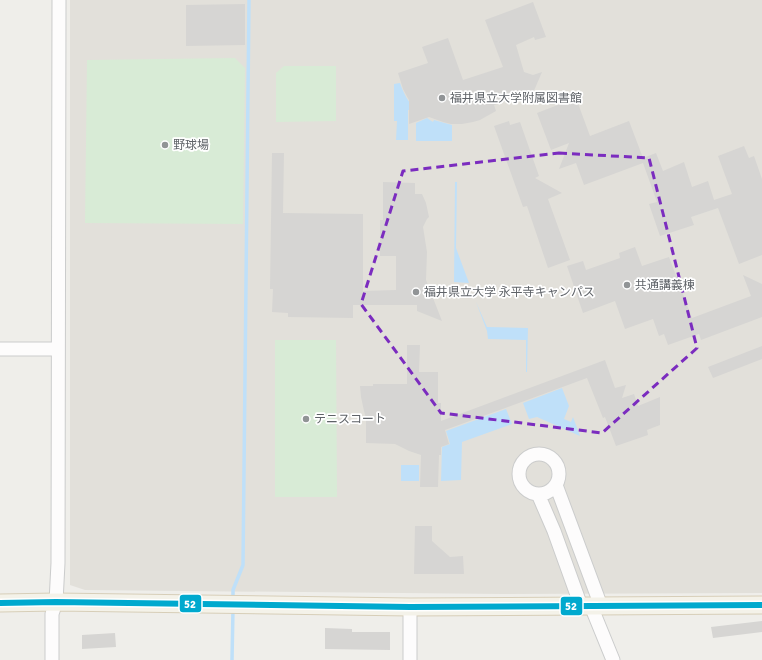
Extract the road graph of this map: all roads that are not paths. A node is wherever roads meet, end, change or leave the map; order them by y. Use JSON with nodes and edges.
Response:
{"nodes":[{"id":1,"x":59,"y":0,"type":"edge"},
{"id":2,"x":0,"y":349,"type":"edge"},
{"id":3,"x":58,"y":350,"type":"junction"},
{"id":4,"x":556,"y":485,"type":"junction"},
{"id":5,"x":538,"y":494,"type":"junction"},
{"id":6,"x":56,"y":602,"type":"junction"},
{"id":7,"x":0,"y":603,"type":"edge"},
{"id":8,"x":762,"y":605,"type":"edge"},
{"id":9,"x":591,"y":606,"type":"junction"},
{"id":10,"x":410,"y":607,"type":"junction"},
{"id":11,"x":52,"y":660,"type":"edge"},
{"id":12,"x":410,"y":660,"type":"edge"},
{"id":13,"x":613,"y":660,"type":"edge"}],
"edges":[{"from":1,"to":3,"type":"street"},
{"from":2,"to":3,"type":"street"},
{"from":3,"to":6,"type":"street"},
{"from":4,"to":5,"type":"street"},
{"from":4,"to":5,"type":"street"},
{"from":4,"to":9,"type":"street"},
{"from":5,"to":9,"type":"street"},
{"from":6,"to":7,"type":"main road"},
{"from":6,"to":10,"type":"main road"},
{"from":6,"to":11,"type":"street"},
{"from":8,"to":9,"type":"main road"},
{"from":9,"to":10,"type":"main road"},
{"from":9,"to":13,"type":"street"},
{"from":10,"to":12,"type":"street"}]}
